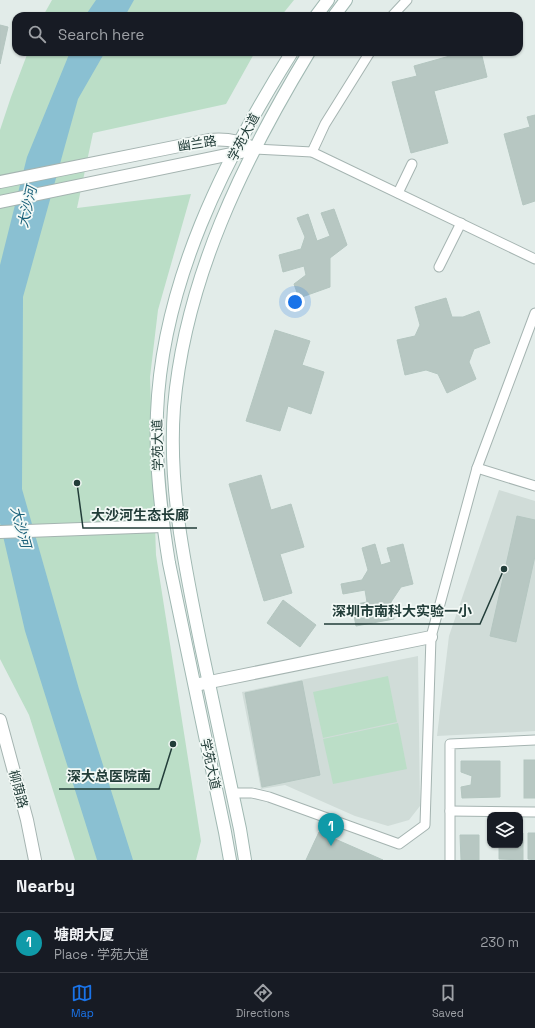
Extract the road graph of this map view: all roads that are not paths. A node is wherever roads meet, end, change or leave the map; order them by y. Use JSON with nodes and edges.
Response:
{"nodes":[{"id":1,"x":328,"y":0,"type":"edge"},
{"id":2,"x":346,"y":0,"type":"edge"},
{"id":3,"x":407,"y":0,"type":"edge"},
{"id":4,"x":319,"y":12,"type":"edge"},
{"id":5,"x":337,"y":12,"type":"edge"},
{"id":6,"x":396,"y":12,"type":"edge"},
{"id":7,"x":290,"y":56,"type":"edge"},
{"id":8,"x":307,"y":56,"type":"edge"},
{"id":9,"x":368,"y":56,"type":"edge"},
{"id":10,"x":240,"y":142,"type":"junction"},
{"id":11,"x":255,"y":149,"type":"junction"},
{"id":12,"x":312,"y":152,"type":"junction"},
{"id":13,"x":234,"y":153,"type":"junction"},
{"id":14,"x":412,"y":164,"type":"dead end"},
{"id":15,"x":0,"y":182,"type":"edge"},
{"id":16,"x":398,"y":193,"type":"junction"},
{"id":17,"x":0,"y":202,"type":"edge"},
{"id":18,"x":461,"y":223,"type":"junction"},
{"id":19,"x":535,"y":260,"type":"edge"},
{"id":20,"x":439,"y":267,"type":"dead end"},
{"id":21,"x":535,"y":313,"type":"edge"},
{"id":22,"x":477,"y":468,"type":"junction"},
{"id":23,"x":535,"y":486,"type":"edge"},
{"id":24,"x":163,"y":526,"type":"junction"},
{"id":25,"x":0,"y":532,"type":"edge"},
{"id":26,"x":432,"y":637,"type":"junction"},
{"id":27,"x":209,"y":682,"type":"junction"},
{"id":28,"x":195,"y":685,"type":"junction"},
{"id":29,"x":0,"y":720,"type":"edge"},
{"id":30,"x":535,"y":740,"type":"edge"},
{"id":31,"x":232,"y":793,"type":"junction"},
{"id":32,"x":450,"y":811,"type":"junction"},
{"id":33,"x":535,"y":812,"type":"edge"},
{"id":34,"x":35,"y":860,"type":"edge"},
{"id":35,"x":230,"y":860,"type":"edge"},
{"id":36,"x":245,"y":860,"type":"edge"},
{"id":37,"x":450,"y":860,"type":"edge"}],
"edges":[{"from":1,"to":4,"type":"main road"},
{"from":2,"to":5,"type":"main road"},
{"from":3,"to":6,"type":"lane"},
{"from":7,"to":10,"type":"main road","name":"学苑大道"},
{"from":8,"to":11,"type":"main road","name":"学苑大道"},
{"from":9,"to":12,"type":"lane"},
{"from":10,"to":11,"type":"main road","name":"幽兰路"},
{"from":10,"to":13,"type":"main road","name":"学苑大道"},
{"from":10,"to":15,"type":"main road","name":"幽兰路"},
{"from":11,"to":12,"type":"lane"},
{"from":11,"to":13,"type":"main road","name":"幽兰路"},
{"from":11,"to":27,"type":"main road","name":"学苑大道"},
{"from":12,"to":16,"type":"lane"},
{"from":13,"to":17,"type":"main road","name":"幽兰路"},
{"from":13,"to":24,"type":"main road","name":"学苑大道"},
{"from":14,"to":16,"type":"lane"},
{"from":16,"to":18,"type":"lane"},
{"from":18,"to":19,"type":"lane"},
{"from":18,"to":20,"type":"lane"},
{"from":21,"to":22,"type":"lane"},
{"from":22,"to":23,"type":"lane"},
{"from":22,"to":26,"type":"lane"},
{"from":24,"to":25,"type":"main road"},
{"from":24,"to":28,"type":"main road","name":"学苑大道"},
{"from":26,"to":27,"type":"main road"},
{"from":26,"to":31,"type":"lane"},
{"from":27,"to":28,"type":"main road"},
{"from":27,"to":31,"type":"main road","name":"学苑大道"},
{"from":28,"to":35,"type":"main road","name":"学苑大道"},
{"from":29,"to":34,"type":"main road","name":"柳荫路"},
{"from":30,"to":32,"type":"lane"},
{"from":31,"to":36,"type":"main road","name":"学苑大道"},
{"from":32,"to":33,"type":"lane"},
{"from":32,"to":37,"type":"lane"}]}
